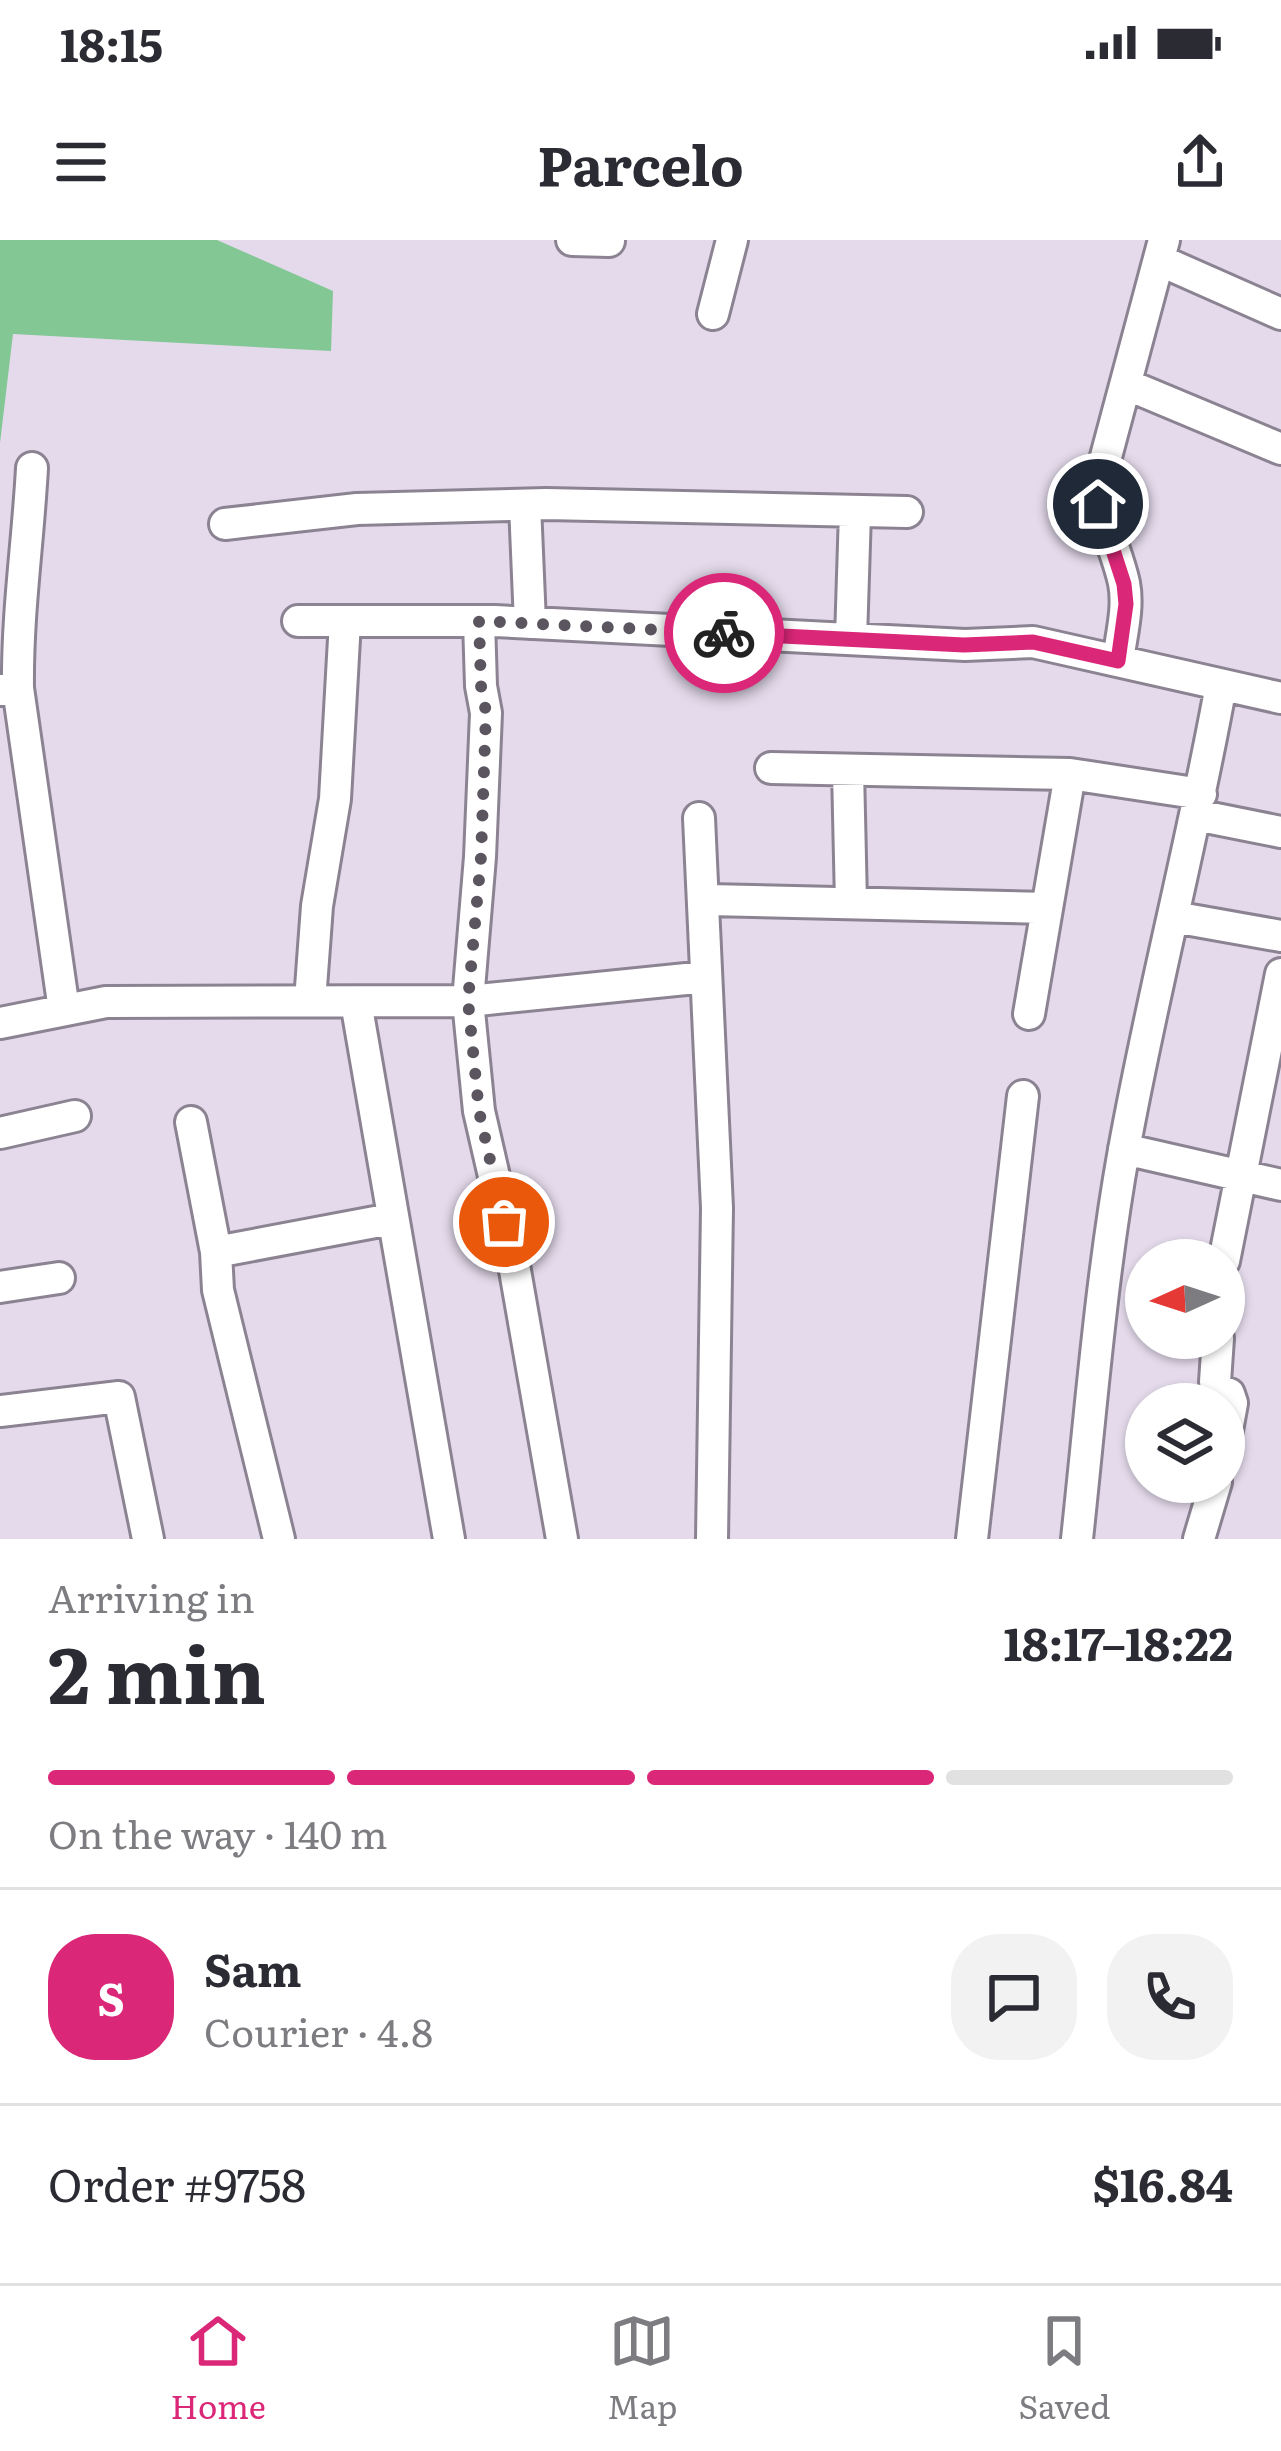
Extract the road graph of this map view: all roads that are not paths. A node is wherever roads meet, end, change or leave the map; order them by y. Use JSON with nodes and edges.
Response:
{"nodes":[{"id":1,"x":572,"y":240,"type":"edge"},
{"id":2,"x":732,"y":240,"type":"edge"},
{"id":3,"x":609,"y":241,"type":"edge"},
{"id":4,"x":1158,"y":247,"type":"edge"},
{"id":5,"x":713,"y":314,"type":"dead end"},
{"id":6,"x":1281,"y":314,"type":"edge"},
{"id":7,"x":1128,"y":385,"type":"junction"},
{"id":8,"x":1281,"y":449,"type":"edge"},
{"id":9,"x":32,"y":468,"type":"dead end"},
{"id":10,"x":525,"y":505,"type":"junction"},
{"id":11,"x":855,"y":512,"type":"junction"},
{"id":12,"x":907,"y":512,"type":"dead end"},
{"id":13,"x":225,"y":524,"type":"dead end"},
{"id":14,"x":298,"y":620,"type":"dead end"},
{"id":15,"x":346,"y":621,"type":"junction"},
{"id":16,"x":479,"y":621,"type":"junction"},
{"id":17,"x":530,"y":623,"type":"junction"},
{"id":18,"x":851,"y":639,"type":"junction"},
{"id":19,"x":1118,"y":661,"type":"junction"},
{"id":20,"x":1220,"y":685,"type":"junction"},
{"id":21,"x":9,"y":689,"type":"edge"},
{"id":22,"x":1281,"y":698,"type":"edge"},
{"id":23,"x":771,"y":768,"type":"dead end"},
{"id":24,"x":848,"y":770,"type":"junction"},
{"id":25,"x":1070,"y":774,"type":"junction"},
{"id":26,"x":1199,"y":805,"type":"junction"},
{"id":27,"x":699,"y":818,"type":"dead end"},
{"id":28,"x":1281,"y":832,"type":"edge"},
{"id":29,"x":709,"y":900,"type":"dead end"},
{"id":30,"x":851,"y":904,"type":"junction"},
{"id":31,"x":1046,"y":908,"type":"junction"},
{"id":32,"x":1174,"y":917,"type":"junction"},
{"id":33,"x":1281,"y":936,"type":"edge"},
{"id":34,"x":1281,"y":974,"type":"edge"},
{"id":35,"x":706,"y":977,"type":"junction"},
{"id":36,"x":310,"y":1001,"type":"junction"},
{"id":37,"x":356,"y":1001,"type":"junction"},
{"id":38,"x":468,"y":1001,"type":"junction"},
{"id":39,"x":64,"y":1010,"type":"junction"},
{"id":40,"x":1028,"y":1014,"type":"dead end"},
{"id":41,"x":0,"y":1023,"type":"edge"},
{"id":42,"x":1023,"y":1096,"type":"dead end"},
{"id":43,"x":75,"y":1116,"type":"dead end"},
{"id":44,"x":191,"y":1122,"type":"dead end"},
{"id":45,"x":0,"y":1133,"type":"edge"},
{"id":46,"x":1124,"y":1149,"type":"junction"},
{"id":47,"x":1243,"y":1177,"type":"junction"},
{"id":48,"x":1281,"y":1185,"type":"edge"},
{"id":49,"x":392,"y":1220,"type":"junction"},
{"id":50,"x":1229,"y":1239,"type":"edge"},
{"id":51,"x":216,"y":1252,"type":"junction"},
{"id":52,"x":59,"y":1278,"type":"dead end"},
{"id":53,"x":0,"y":1286,"type":"edge"},
{"id":54,"x":0,"y":1412,"type":"edge"},
{"id":55,"x":1210,"y":1503,"type":"edge"},
{"id":56,"x":148,"y":1539,"type":"edge"},
{"id":57,"x":279,"y":1539,"type":"edge"},
{"id":58,"x":449,"y":1539,"type":"edge"},
{"id":59,"x":562,"y":1539,"type":"edge"},
{"id":60,"x":712,"y":1539,"type":"edge"},
{"id":61,"x":972,"y":1539,"type":"edge"},
{"id":62,"x":1077,"y":1539,"type":"edge"},
{"id":63,"x":1199,"y":1539,"type":"edge"}],
"edges":[{"from":1,"to":3,"type":"street"},
{"from":2,"to":5,"type":"street"},
{"from":4,"to":6,"type":"street"},
{"from":4,"to":7,"type":"street"},
{"from":7,"to":8,"type":"street"},
{"from":7,"to":19,"type":"street"},
{"from":9,"to":21,"type":"street"},
{"from":10,"to":11,"type":"street"},
{"from":10,"to":13,"type":"street"},
{"from":10,"to":17,"type":"street"},
{"from":11,"to":12,"type":"street"},
{"from":11,"to":18,"type":"street"},
{"from":14,"to":15,"type":"street"},
{"from":15,"to":16,"type":"street"},
{"from":15,"to":36,"type":"street"},
{"from":16,"to":17,"type":"street"},
{"from":16,"to":38,"type":"street"},
{"from":17,"to":18,"type":"street"},
{"from":18,"to":19,"type":"street"},
{"from":19,"to":20,"type":"street"},
{"from":20,"to":22,"type":"street"},
{"from":20,"to":26,"type":"street"},
{"from":21,"to":39,"type":"street"},
{"from":23,"to":24,"type":"street"},
{"from":24,"to":25,"type":"street"},
{"from":24,"to":30,"type":"street"},
{"from":25,"to":26,"type":"street"},
{"from":25,"to":31,"type":"street"},
{"from":26,"to":28,"type":"street"},
{"from":26,"to":32,"type":"street"},
{"from":27,"to":35,"type":"street"},
{"from":29,"to":30,"type":"street"},
{"from":30,"to":31,"type":"street"},
{"from":31,"to":40,"type":"street"},
{"from":32,"to":33,"type":"street"},
{"from":32,"to":46,"type":"street"},
{"from":34,"to":47,"type":"street"},
{"from":35,"to":38,"type":"street"},
{"from":35,"to":60,"type":"street"},
{"from":36,"to":37,"type":"street"},
{"from":36,"to":39,"type":"street"},
{"from":37,"to":38,"type":"street"},
{"from":37,"to":49,"type":"street"},
{"from":38,"to":59,"type":"street"},
{"from":39,"to":41,"type":"street"},
{"from":42,"to":61,"type":"street"},
{"from":43,"to":45,"type":"street"},
{"from":44,"to":51,"type":"street"},
{"from":46,"to":47,"type":"street"},
{"from":46,"to":62,"type":"street"},
{"from":47,"to":48,"type":"street"},
{"from":47,"to":50,"type":"street"},
{"from":49,"to":51,"type":"street"},
{"from":49,"to":58,"type":"street"},
{"from":51,"to":57,"type":"street"},
{"from":52,"to":53,"type":"street"},
{"from":54,"to":56,"type":"street"},
{"from":55,"to":63,"type":"street"}]}
